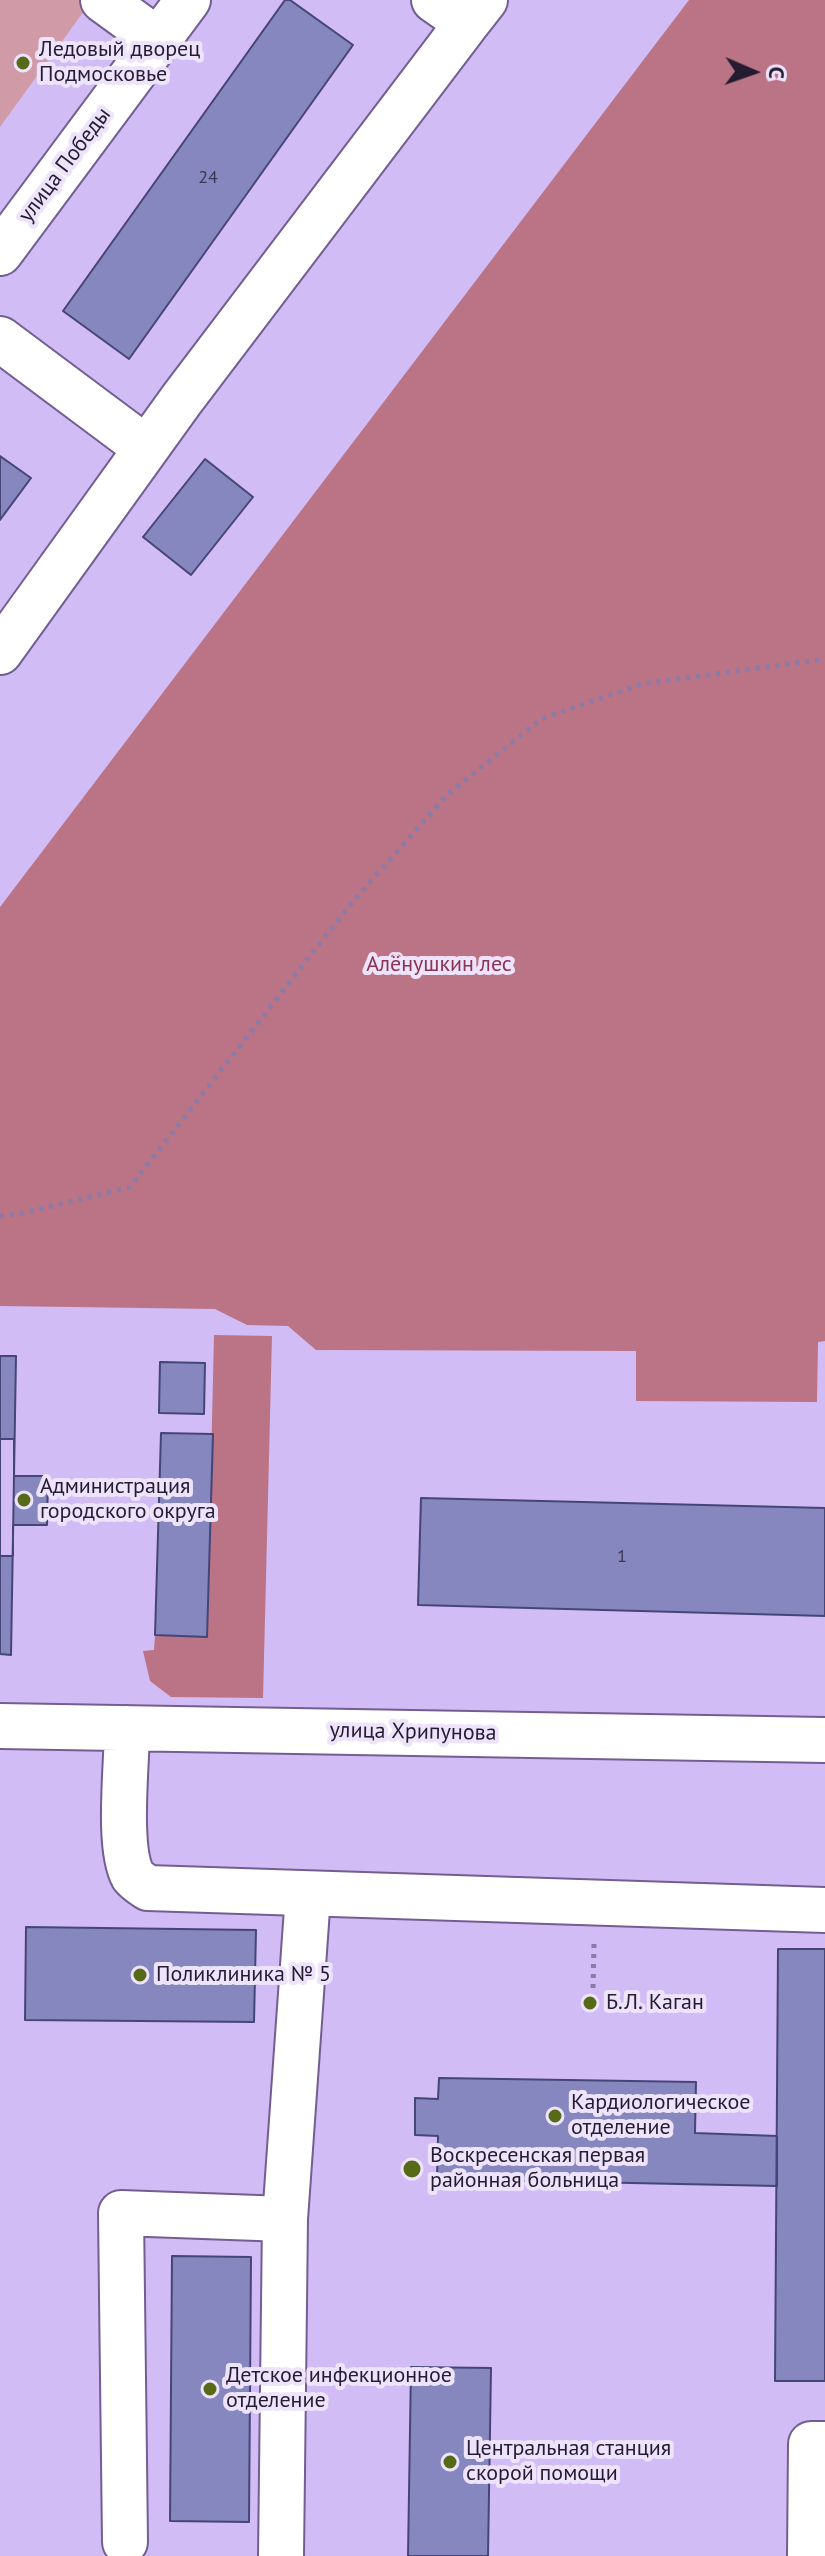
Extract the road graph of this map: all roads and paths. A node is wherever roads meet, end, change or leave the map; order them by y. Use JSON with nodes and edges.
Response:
{"nodes":[{"id":1,"x":103,"y":0,"type":"edge"},
{"id":2,"x":188,"y":0,"type":"edge"},
{"id":3,"x":462,"y":8,"type":"edge"},
{"id":4,"x":158,"y":40,"type":"junction"},
{"id":5,"x":0,"y":253,"type":"edge"},
{"id":6,"x":0,"y":339,"type":"edge"},
{"id":7,"x":146,"y":448,"type":"junction"},
{"id":8,"x":0,"y":652,"type":"edge"},
{"id":9,"x":825,"y":659,"type":"edge"},
{"id":10,"x":0,"y":1216,"type":"edge"},
{"id":11,"x":0,"y":1726,"type":"edge"},
{"id":12,"x":127,"y":1728,"type":"junction"},
{"id":13,"x":825,"y":1740,"type":"edge"},
{"id":14,"x":308,"y":1895,"type":"junction"},
{"id":15,"x":825,"y":1910,"type":"edge"},
{"id":16,"x":285,"y":2219,"type":"junction"},
{"id":17,"x":825,"y":2444,"type":"edge"},
{"id":18,"x":125,"y":2542,"type":"dead end"},
{"id":19,"x":281,"y":2556,"type":"edge"},
{"id":20,"x":810,"y":2556,"type":"edge"}],
"edges":[{"from":1,"to":4,"type":"street"},
{"from":2,"to":4,"type":"street","name":"улица Победы"},
{"from":3,"to":7,"type":"street"},
{"from":4,"to":5,"type":"street","name":"улица Победы"},
{"from":6,"to":7,"type":"street"},
{"from":7,"to":8,"type":"street"},
{"from":9,"to":10,"type":"path"},
{"from":11,"to":12,"type":"street","name":"улица Хрипунова"},
{"from":12,"to":13,"type":"street","name":"улица Хрипунова"},
{"from":12,"to":14,"type":"street"},
{"from":14,"to":15,"type":"street"},
{"from":14,"to":16,"type":"street"},
{"from":16,"to":18,"type":"street"},
{"from":16,"to":19,"type":"street"},
{"from":17,"to":20,"type":"street"}]}
